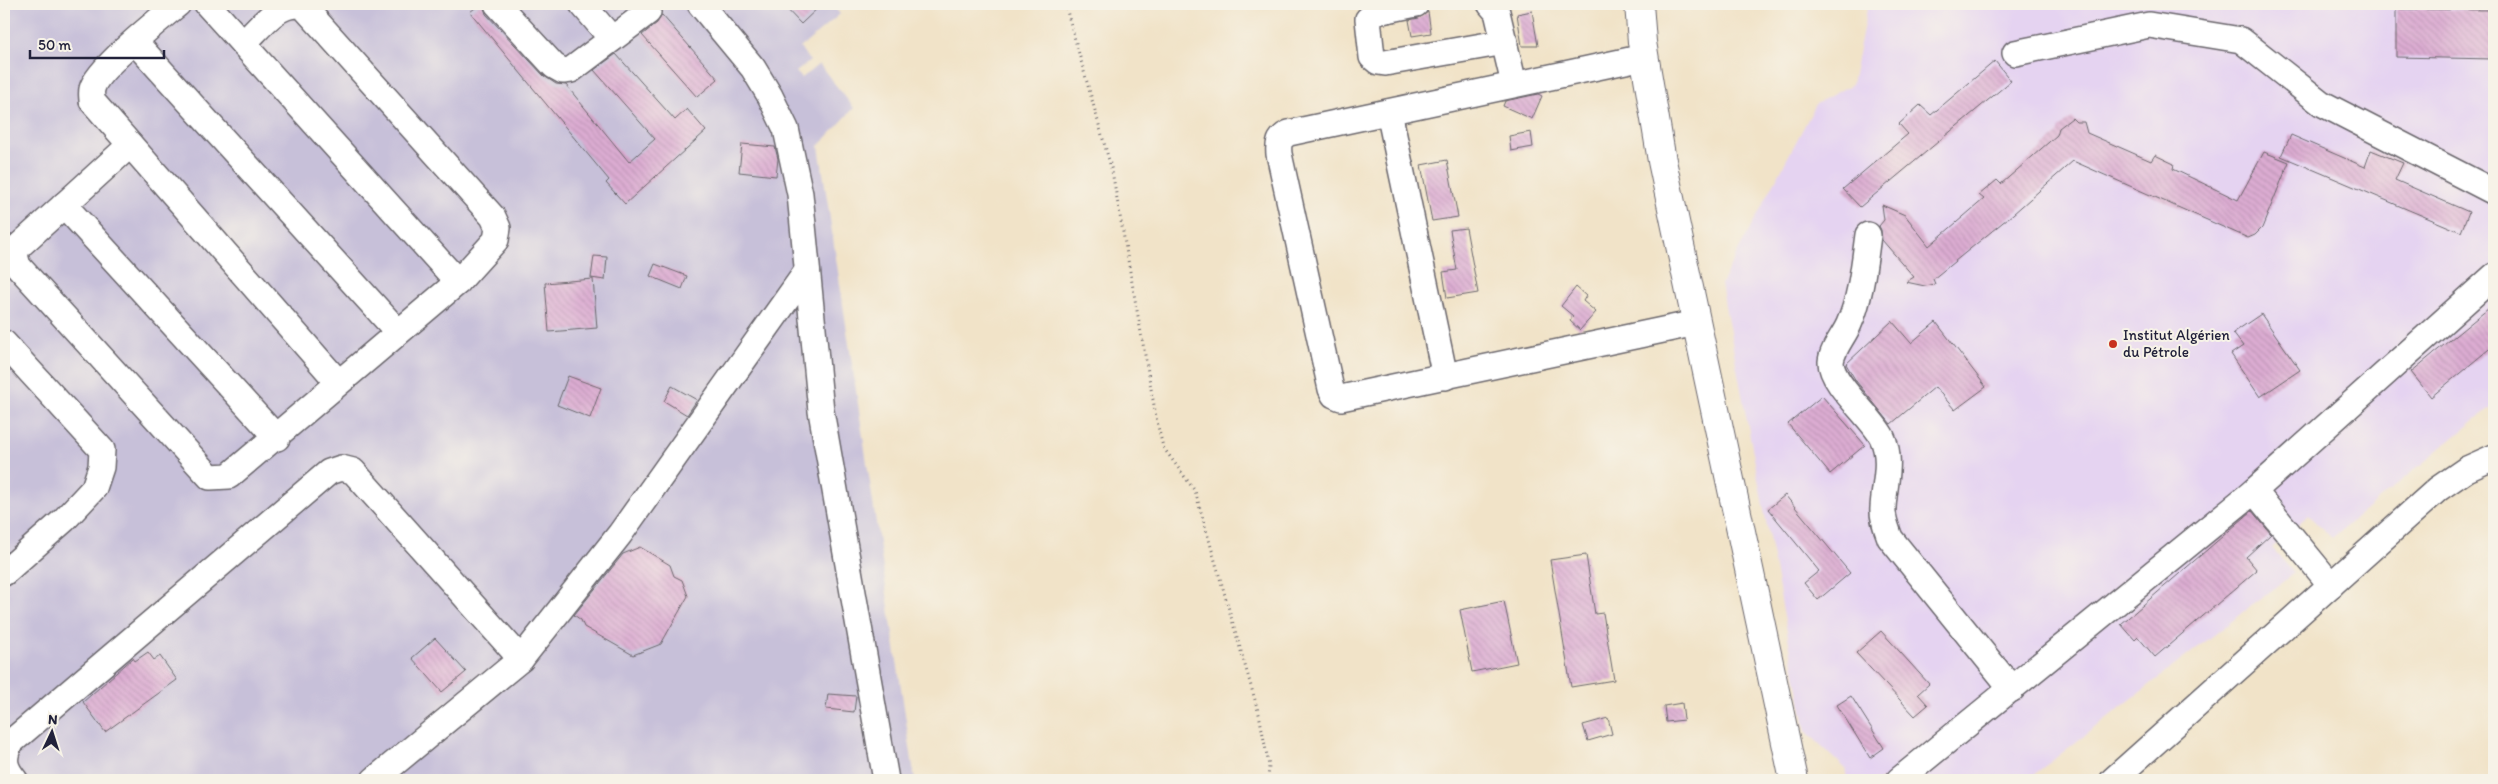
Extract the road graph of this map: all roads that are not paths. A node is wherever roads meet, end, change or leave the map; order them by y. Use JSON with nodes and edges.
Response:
{"nodes":[{"id":1,"x":178,"y":4,"type":"edge"},
{"id":2,"x":206,"y":4,"type":"edge"},
{"id":3,"x":497,"y":4,"type":"edge"},
{"id":4,"x":582,"y":4,"type":"edge"},
{"id":5,"x":700,"y":4,"type":"edge"},
{"id":6,"x":1416,"y":4,"type":"edge"},
{"id":7,"x":1490,"y":4,"type":"edge"},
{"id":8,"x":1639,"y":4,"type":"edge"},
{"id":9,"x":648,"y":12,"type":"dead end"},
{"id":10,"x":612,"y":39,"type":"junction"},
{"id":11,"x":135,"y":42,"type":"junction"},
{"id":12,"x":1504,"y":42,"type":"junction"},
{"id":13,"x":243,"y":44,"type":"junction"},
{"id":14,"x":2015,"y":53,"type":"dead end"},
{"id":15,"x":1644,"y":56,"type":"junction"},
{"id":16,"x":1514,"y":84,"type":"junction"},
{"id":17,"x":1389,"y":112,"type":"junction"},
{"id":18,"x":130,"y":145,"type":"junction"},
{"id":19,"x":2494,"y":192,"type":"edge"},
{"id":20,"x":64,"y":205,"type":"junction"},
{"id":21,"x":1868,"y":235,"type":"dead end"},
{"id":22,"x":808,"y":271,"type":"junction"},
{"id":23,"x":2494,"y":276,"type":"edge"},
{"id":24,"x":458,"y":282,"type":"junction"},
{"id":25,"x":1696,"y":323,"type":"junction"},
{"id":26,"x":398,"y":332,"type":"junction"},
{"id":27,"x":4,"y":343,"type":"edge"},
{"id":28,"x":1445,"y":377,"type":"junction"},
{"id":29,"x":338,"y":382,"type":"junction"},
{"id":30,"x":277,"y":438,"type":"junction"},
{"id":31,"x":2494,"y":457,"type":"edge"},
{"id":32,"x":2254,"y":491,"type":"junction"},
{"id":33,"x":4,"y":573,"type":"edge"},
{"id":34,"x":2331,"y":585,"type":"junction"},
{"id":35,"x":522,"y":658,"type":"junction"},
{"id":36,"x":2012,"y":689,"type":"junction"},
{"id":37,"x":15,"y":780,"type":"edge"},
{"id":38,"x":374,"y":780,"type":"edge"},
{"id":39,"x":886,"y":780,"type":"edge"},
{"id":40,"x":1794,"y":780,"type":"edge"},
{"id":41,"x":1899,"y":780,"type":"edge"},
{"id":42,"x":2113,"y":780,"type":"edge"}],
"edges":[{"from":1,"to":11,"type":"street"},
{"from":2,"to":13,"type":"street"},
{"from":3,"to":10,"type":"street"},
{"from":4,"to":10,"type":"street"},
{"from":5,"to":22,"type":"street"},
{"from":6,"to":12,"type":"street"},
{"from":7,"to":12,"type":"street"},
{"from":8,"to":15,"type":"main road"},
{"from":9,"to":10,"type":"street"},
{"from":11,"to":18,"type":"street"},
{"from":11,"to":26,"type":"street"},
{"from":12,"to":16,"type":"street"},
{"from":13,"to":24,"type":"street"},
{"from":13,"to":24,"type":"street"},
{"from":14,"to":19,"type":"street"},
{"from":15,"to":16,"type":"street"},
{"from":15,"to":25,"type":"main road"},
{"from":16,"to":17,"type":"street"},
{"from":17,"to":28,"type":"street"},
{"from":17,"to":28,"type":"street"},
{"from":18,"to":20,"type":"street"},
{"from":18,"to":29,"type":"street"},
{"from":20,"to":30,"type":"street"},
{"from":20,"to":30,"type":"street"},
{"from":21,"to":36,"type":"street"},
{"from":22,"to":35,"type":"street"},
{"from":22,"to":39,"type":"street"},
{"from":23,"to":32,"type":"street"},
{"from":24,"to":26,"type":"street"},
{"from":25,"to":28,"type":"street"},
{"from":25,"to":40,"type":"main road"},
{"from":26,"to":29,"type":"street"},
{"from":27,"to":33,"type":"street"},
{"from":29,"to":30,"type":"street"},
{"from":31,"to":34,"type":"street"},
{"from":32,"to":34,"type":"street"},
{"from":32,"to":36,"type":"street"},
{"from":34,"to":42,"type":"street"},
{"from":35,"to":37,"type":"street"},
{"from":35,"to":38,"type":"street"},
{"from":36,"to":41,"type":"street"}]}
